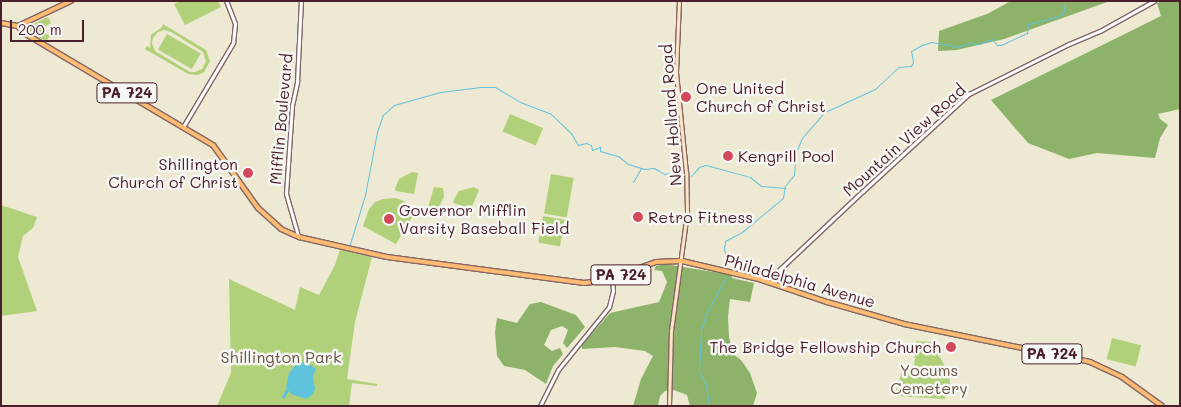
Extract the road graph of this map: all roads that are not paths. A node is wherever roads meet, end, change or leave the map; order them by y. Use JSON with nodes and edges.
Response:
{"nodes":[{"id":1,"x":71,"y":1,"type":"edge"},
{"id":2,"x":226,"y":1,"type":"edge"},
{"id":3,"x":300,"y":1,"type":"edge"},
{"id":4,"x":679,"y":1,"type":"edge"},
{"id":5,"x":1154,"y":1,"type":"edge"},
{"id":6,"x":1,"y":23,"type":"edge"},
{"id":7,"x":18,"y":26,"type":"junction"},
{"id":8,"x":183,"y":128,"type":"junction"},
{"id":9,"x":299,"y":237,"type":"junction"},
{"id":10,"x":682,"y":261,"type":"junction"},
{"id":11,"x":612,"y":278,"type":"junction"},
{"id":12,"x":771,"y":282,"type":"junction"},
{"id":13,"x":540,"y":406,"type":"edge"},
{"id":14,"x":669,"y":406,"type":"edge"},
{"id":15,"x":1162,"y":406,"type":"edge"}],
"edges":[{"from":1,"to":7,"type":"main road"},
{"from":2,"to":8,"type":"street"},
{"from":3,"to":9,"type":"street","name":"Mifflin Boulevard"},
{"from":4,"to":10,"type":"main road","name":"New Holland Road"},
{"from":5,"to":12,"type":"street","name":"Mountain View Road"},
{"from":6,"to":7,"type":"main road"},
{"from":7,"to":8,"type":"main road","name":"Philadelphia Avenue","number":"PA 724"},
{"from":8,"to":9,"type":"main road","name":"Philadelphia Avenue","number":"PA 724"},
{"from":9,"to":11,"type":"main road","name":"Philadelphia Avenue","number":"PA 724"},
{"from":10,"to":11,"type":"main road","name":"Philadelphia Avenue","number":"PA 724"},
{"from":10,"to":12,"type":"main road","name":"Philadelphia Avenue","number":"PA 724"},
{"from":10,"to":14,"type":"main road","name":"New Holland Road"},
{"from":11,"to":13,"type":"street"},
{"from":12,"to":15,"type":"main road","name":"Philadelphia Avenue","number":"PA 724"}]}
